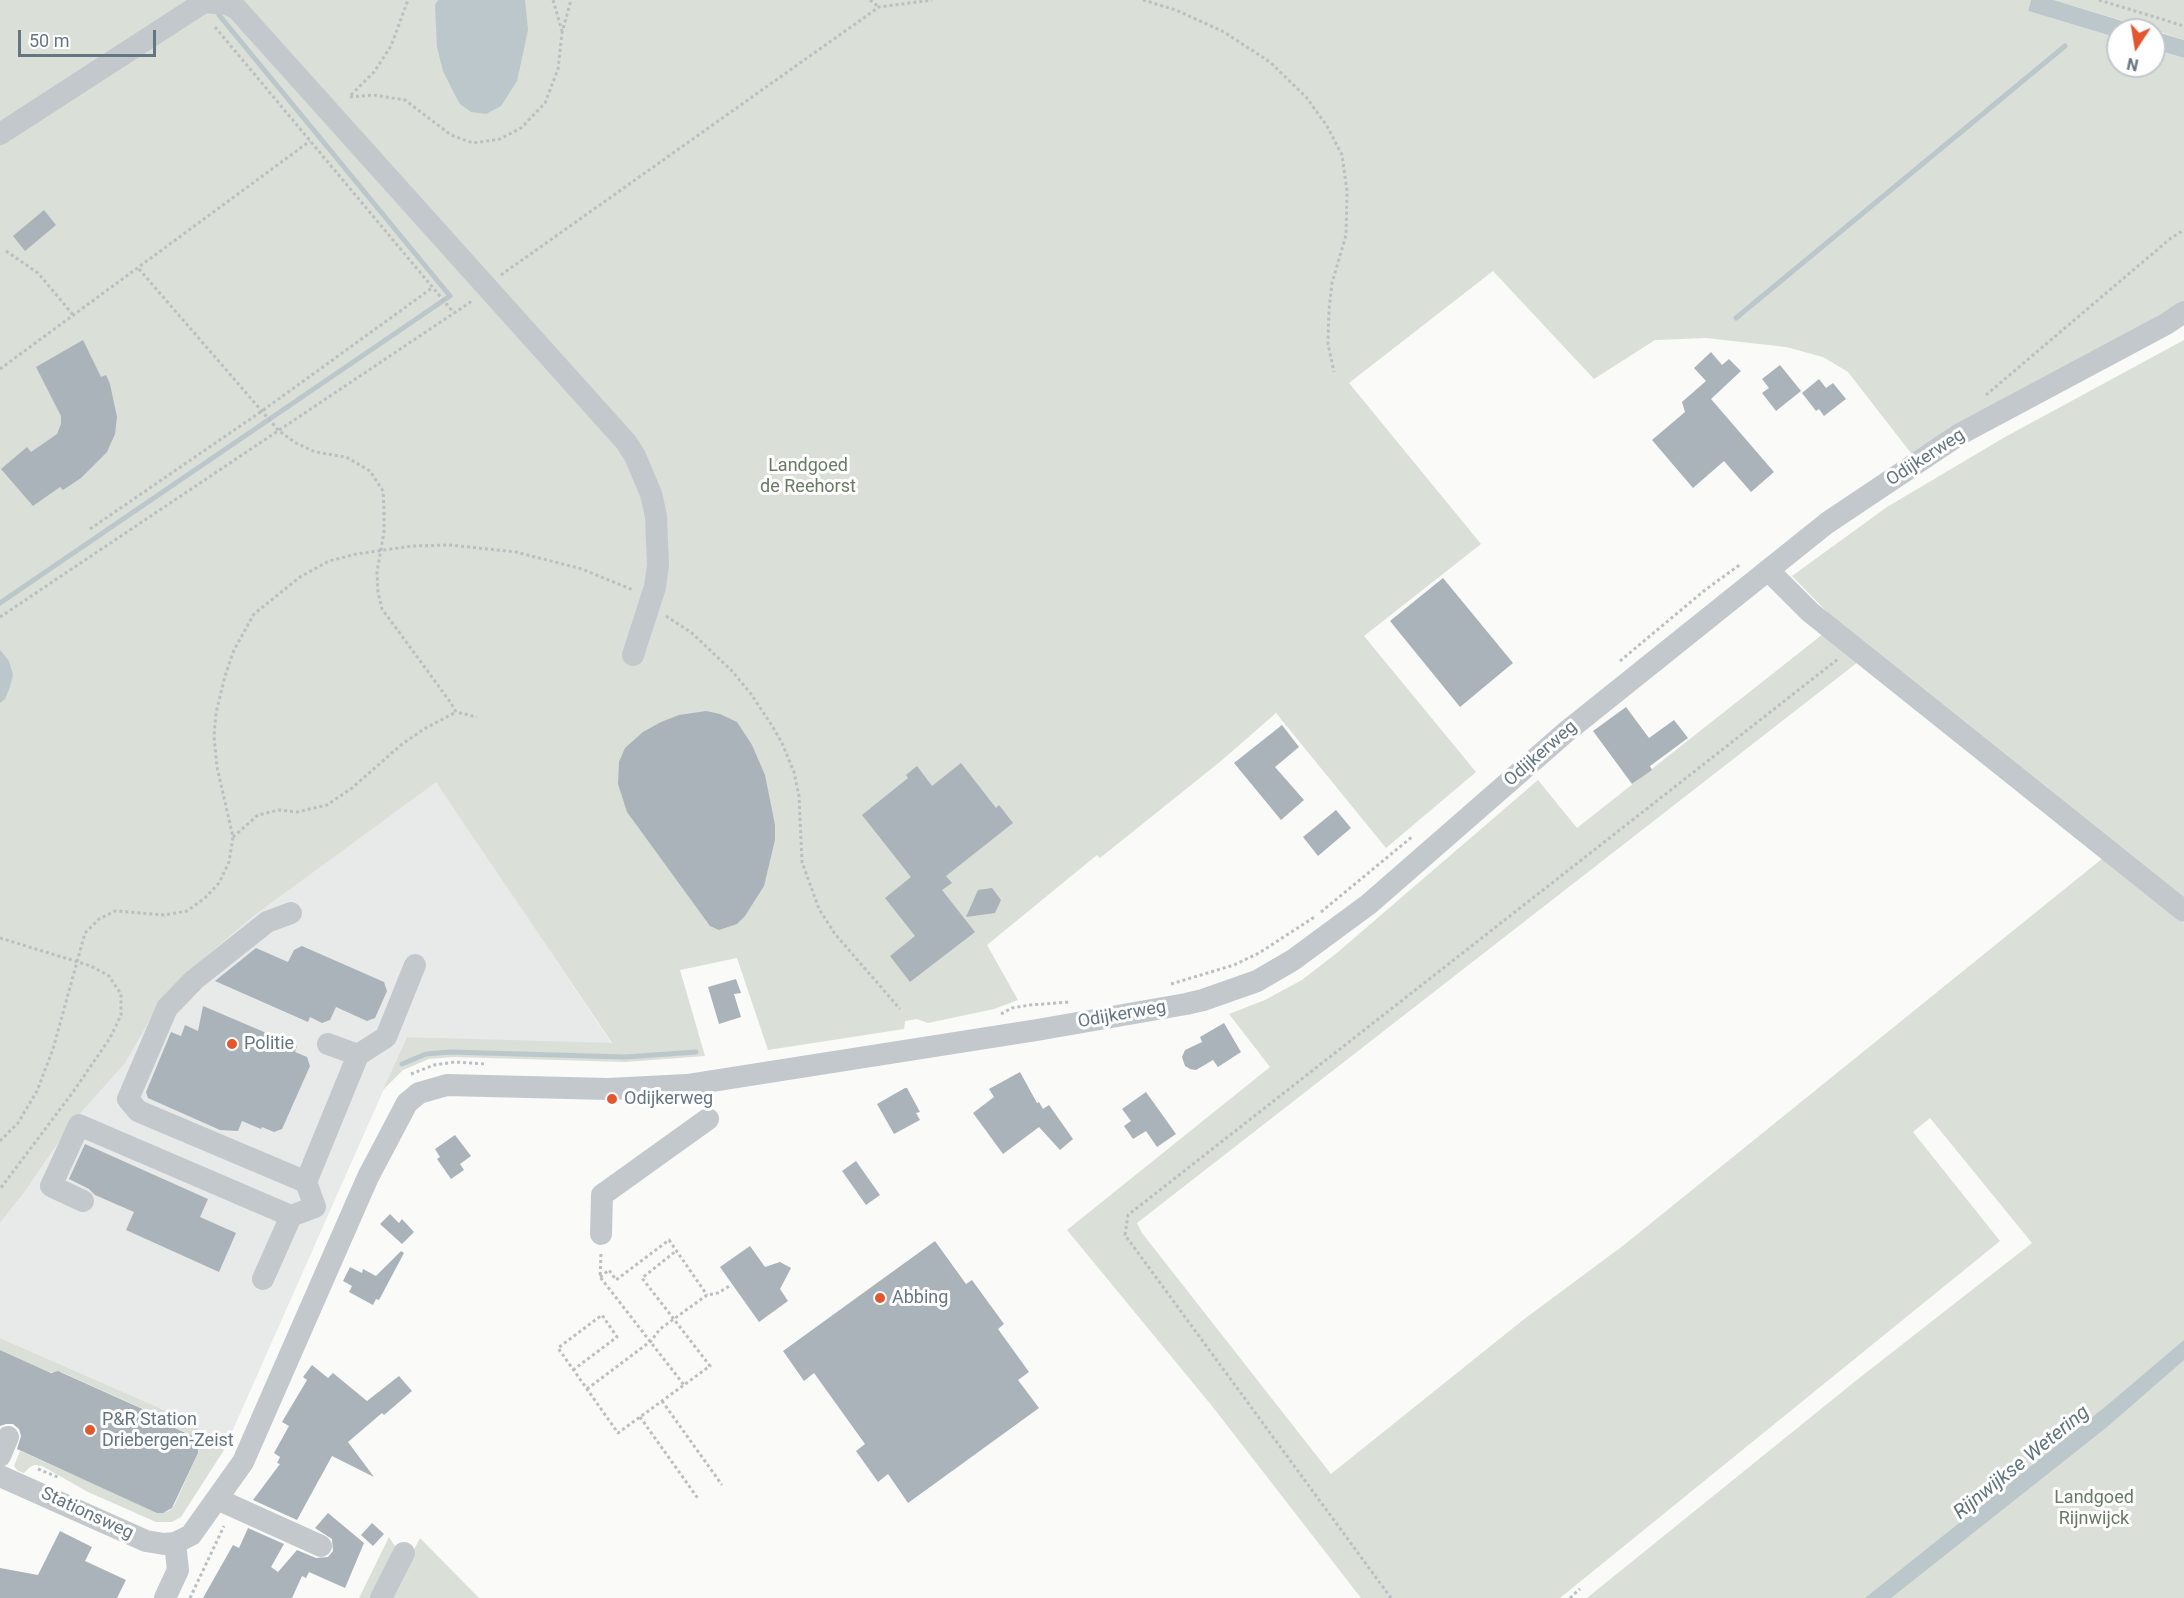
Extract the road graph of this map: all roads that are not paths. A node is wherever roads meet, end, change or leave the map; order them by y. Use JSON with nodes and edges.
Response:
{"nodes":[{"id":1,"x":0,"y":135,"type":"edge"},
{"id":2,"x":2184,"y":312,"type":"edge"},
{"id":3,"x":1769,"y":571,"type":"junction"},
{"id":4,"x":633,"y":655,"type":"dead end"},
{"id":5,"x":2184,"y":911,"type":"edge"},
{"id":6,"x":291,"y":913,"type":"dead end"},
{"id":7,"x":415,"y":965,"type":"dead end"},
{"id":8,"x":328,"y":1044,"type":"dead end"},
{"id":9,"x":358,"y":1055,"type":"junction"},
{"id":10,"x":708,"y":1119,"type":"dead end"},
{"id":11,"x":306,"y":1182,"type":"junction"},
{"id":12,"x":83,"y":1201,"type":"dead end"},
{"id":13,"x":315,"y":1207,"type":"junction"},
{"id":14,"x":291,"y":1216,"type":"junction"},
{"id":15,"x":348,"y":1222,"type":"junction"},
{"id":16,"x":601,"y":1234,"type":"road end"},
{"id":17,"x":263,"y":1279,"type":"dead end"},
{"id":18,"x":0,"y":1476,"type":"edge"},
{"id":19,"x":217,"y":1499,"type":"junction"},
{"id":20,"x":175,"y":1543,"type":"junction"},
{"id":21,"x":321,"y":1546,"type":"dead end"},
{"id":22,"x":405,"y":1553,"type":"dead end"},
{"id":23,"x":165,"y":1598,"type":"edge"},
{"id":24,"x":381,"y":1598,"type":"edge"}],
"edges":[{"from":1,"to":4,"type":"street"},
{"from":2,"to":3,"type":"street","name":"Odijkerweg"},
{"from":3,"to":5,"type":"street"},
{"from":3,"to":15,"type":"street","name":"Odijkerweg"},
{"from":6,"to":11,"type":"street"},
{"from":7,"to":9,"type":"street"},
{"from":8,"to":9,"type":"street"},
{"from":9,"to":11,"type":"street"},
{"from":10,"to":16,"type":"street"},
{"from":11,"to":13,"type":"street"},
{"from":12,"to":14,"type":"street"},
{"from":13,"to":14,"type":"street"},
{"from":13,"to":15,"type":"street"},
{"from":14,"to":17,"type":"street"},
{"from":15,"to":19,"type":"street","name":"Odijkerweg"},
{"from":18,"to":20,"type":"street","name":"Stationsweg"},
{"from":19,"to":20,"type":"street","name":"Odijkerweg"},
{"from":19,"to":21,"type":"street"},
{"from":20,"to":23,"type":"street"},
{"from":22,"to":24,"type":"street"}]}
